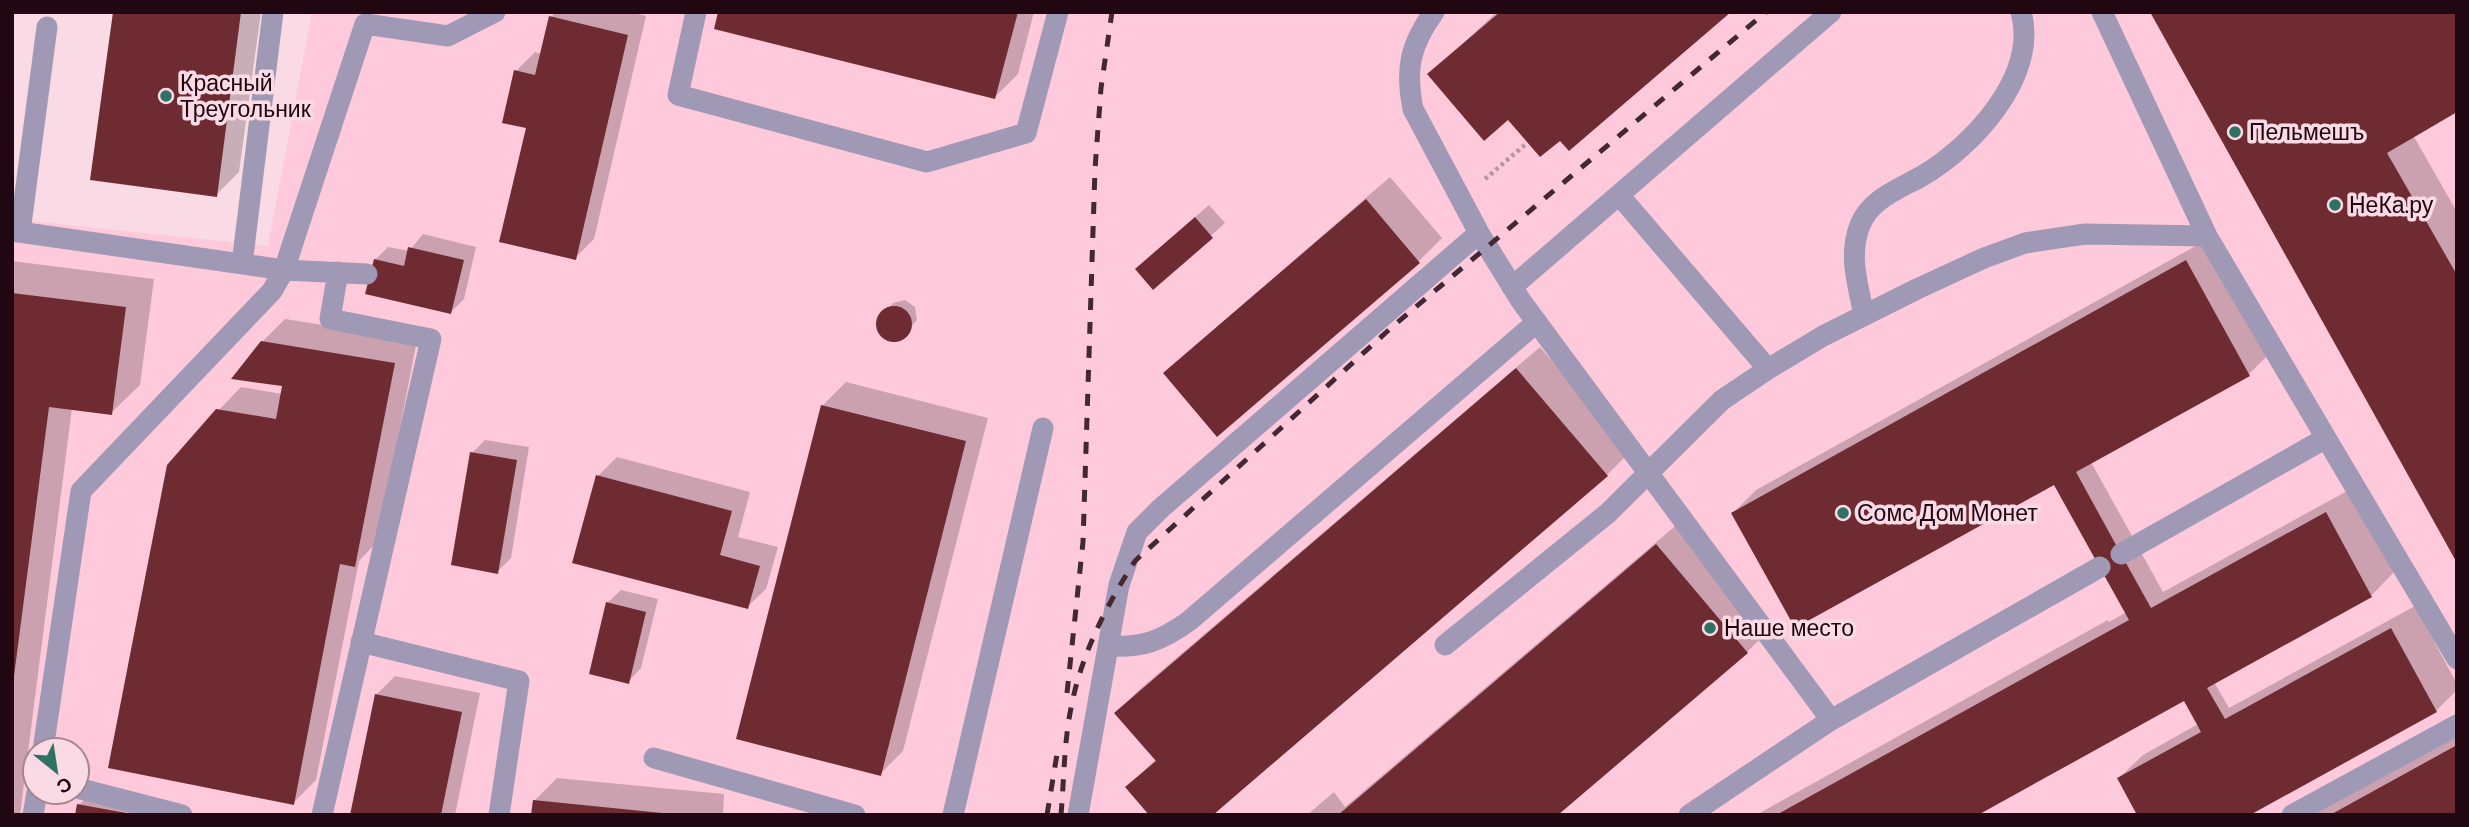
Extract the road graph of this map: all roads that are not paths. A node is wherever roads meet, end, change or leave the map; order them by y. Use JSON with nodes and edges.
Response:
{"nodes":[{"id":1,"x":273,"y":12,"type":"edge"},
{"id":2,"x":495,"y":12,"type":"edge"},
{"id":3,"x":696,"y":12,"type":"edge"},
{"id":4,"x":1058,"y":12,"type":"edge"},
{"id":5,"x":1434,"y":12,"type":"edge"},
{"id":6,"x":1832,"y":12,"type":"edge"},
{"id":7,"x":2021,"y":12,"type":"edge"},
{"id":8,"x":2102,"y":12,"type":"edge"},
{"id":9,"x":367,"y":18,"type":"edge"},
{"id":10,"x":47,"y":27,"type":"dead end"},
{"id":11,"x":1619,"y":195,"type":"junction"},
{"id":12,"x":16,"y":231,"type":"edge"},
{"id":13,"x":1479,"y":233,"type":"junction"},
{"id":14,"x":2207,"y":236,"type":"junction"},
{"id":15,"x":242,"y":264,"type":"junction"},
{"id":16,"x":284,"y":270,"type":"junction"},
{"id":17,"x":338,"y":272,"type":"junction"},
{"id":18,"x":367,"y":274,"type":"dead end"},
{"id":19,"x":1512,"y":287,"type":"junction"},
{"id":20,"x":1864,"y":314,"type":"junction"},
{"id":21,"x":1537,"y":322,"type":"junction"},
{"id":22,"x":1768,"y":369,"type":"junction"},
{"id":23,"x":1043,"y":428,"type":"dead end"},
{"id":24,"x":2326,"y":438,"type":"junction"},
{"id":25,"x":1648,"y":473,"type":"junction"},
{"id":26,"x":2121,"y":554,"type":"dead end"},
{"id":27,"x":2100,"y":567,"type":"dead end"},
{"id":28,"x":361,"y":642,"type":"junction"},
{"id":29,"x":1446,"y":645,"type":"dead end"},
{"id":30,"x":1108,"y":646,"type":"junction"},
{"id":31,"x":2457,"y":660,"type":"edge"},
{"id":32,"x":1831,"y":720,"type":"junction"},
{"id":33,"x":2457,"y":724,"type":"edge"},
{"id":34,"x":45,"y":736,"type":"edge"},
{"id":35,"x":653,"y":758,"type":"dead end"},
{"id":36,"x":91,"y":792,"type":"edge"},
{"id":37,"x":785,"y":805,"type":"edge"},
{"id":38,"x":182,"y":815,"type":"edge"},
{"id":39,"x":321,"y":815,"type":"edge"},
{"id":40,"x":499,"y":815,"type":"edge"},
{"id":41,"x":855,"y":815,"type":"edge"},
{"id":42,"x":953,"y":815,"type":"edge"},
{"id":43,"x":1078,"y":815,"type":"edge"},
{"id":44,"x":1689,"y":815,"type":"edge"},
{"id":45,"x":2292,"y":815,"type":"edge"}],
"edges":[{"from":1,"to":15,"type":"lane"},
{"from":2,"to":9,"type":"lane"},
{"from":3,"to":4,"type":"lane"},
{"from":5,"to":13,"type":"lane"},
{"from":6,"to":11,"type":"lane"},
{"from":7,"to":20,"type":"lane"},
{"from":8,"to":14,"type":"lane"},
{"from":9,"to":16,"type":"lane"},
{"from":10,"to":12,"type":"lane"},
{"from":11,"to":19,"type":"lane"},
{"from":11,"to":22,"type":"lane"},
{"from":12,"to":15,"type":"lane"},
{"from":13,"to":19,"type":"lane"},
{"from":13,"to":30,"type":"lane"},
{"from":14,"to":20,"type":"lane"},
{"from":14,"to":24,"type":"lane"},
{"from":15,"to":16,"type":"lane"},
{"from":16,"to":17,"type":"lane"},
{"from":16,"to":34,"type":"lane"},
{"from":17,"to":18,"type":"lane"},
{"from":17,"to":28,"type":"lane"},
{"from":19,"to":21,"type":"lane"},
{"from":20,"to":22,"type":"lane"},
{"from":21,"to":25,"type":"lane"},
{"from":21,"to":30,"type":"lane"},
{"from":22,"to":25,"type":"lane"},
{"from":23,"to":42,"type":"lane"},
{"from":24,"to":26,"type":"lane"},
{"from":24,"to":31,"type":"lane"},
{"from":25,"to":29,"type":"lane"},
{"from":25,"to":32,"type":"lane"},
{"from":27,"to":32,"type":"lane"},
{"from":28,"to":39,"type":"lane"},
{"from":28,"to":40,"type":"lane"},
{"from":30,"to":43,"type":"lane"},
{"from":32,"to":44,"type":"lane"},
{"from":33,"to":45,"type":"lane"},
{"from":35,"to":37,"type":"lane"},
{"from":36,"to":38,"type":"lane"},
{"from":37,"to":41,"type":"lane"}]}
